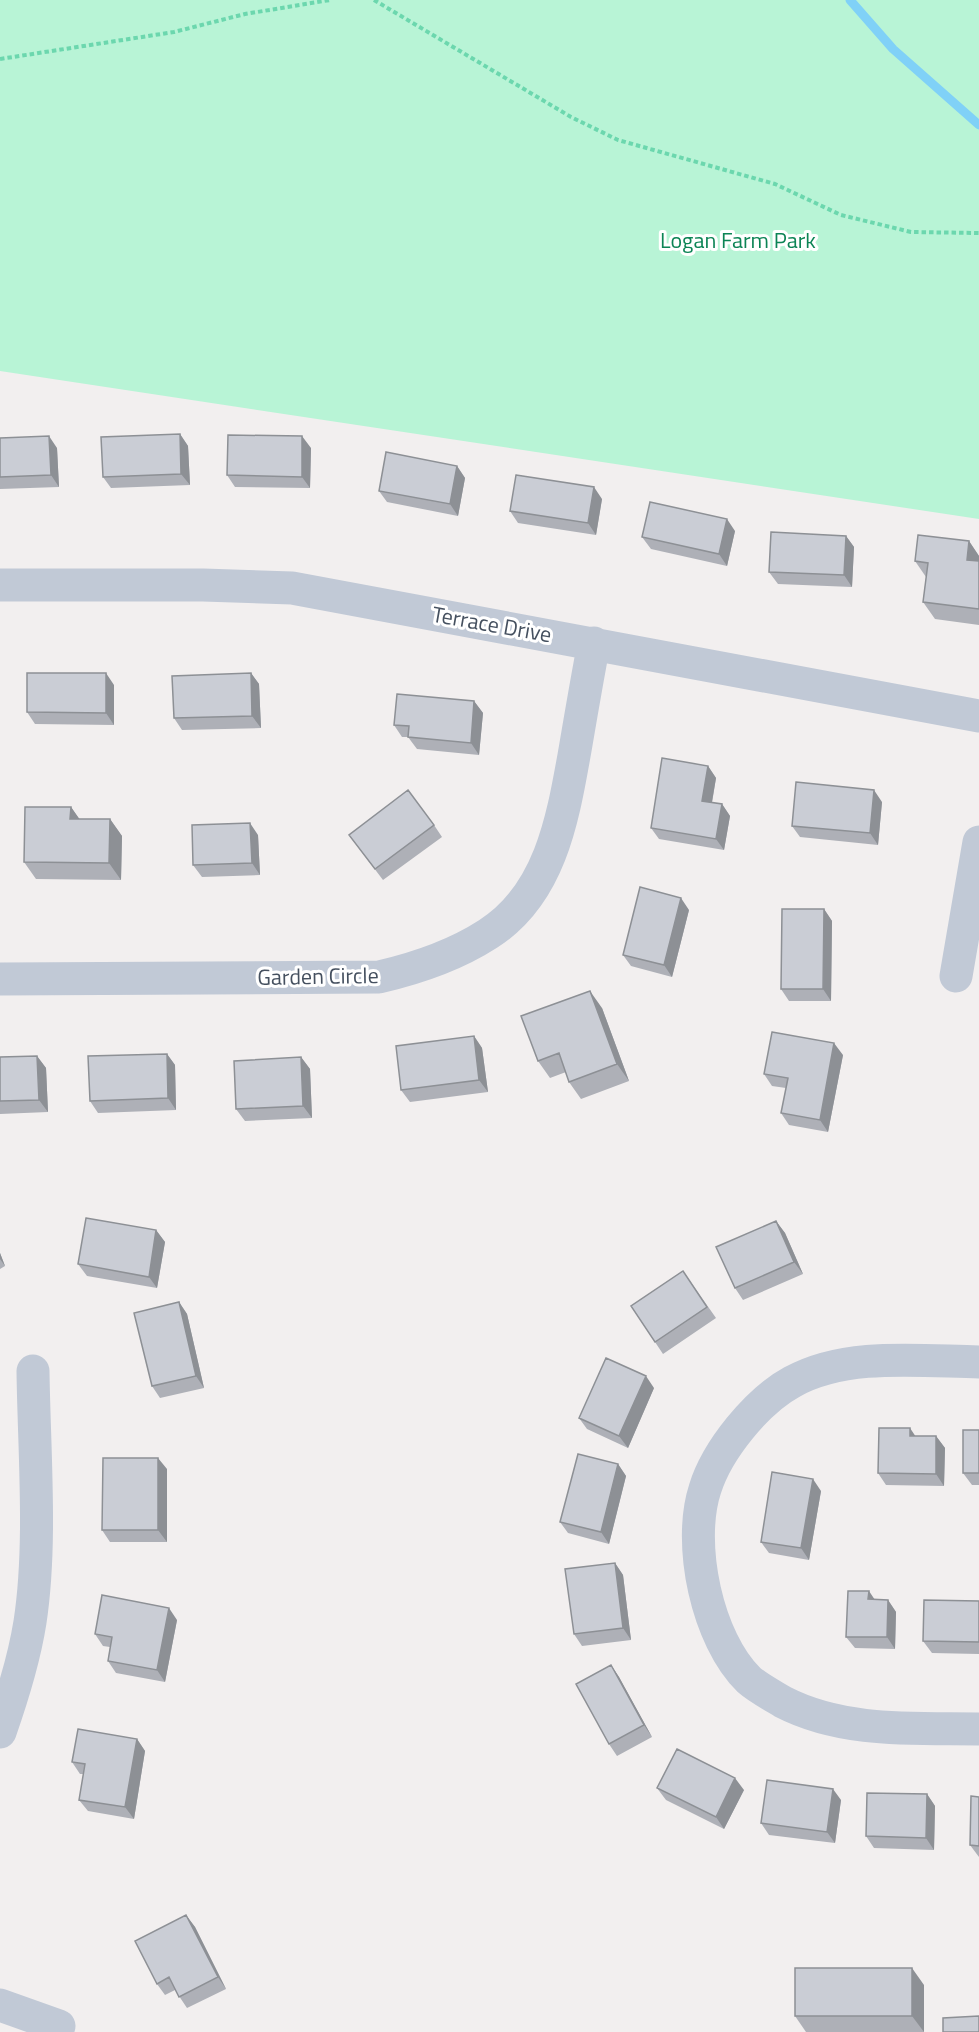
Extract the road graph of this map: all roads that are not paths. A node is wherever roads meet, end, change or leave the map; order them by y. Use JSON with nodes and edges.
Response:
{"nodes":[{"id":1,"x":0,"y":585,"type":"edge"},
{"id":2,"x":594,"y":643,"type":"junction"},
{"id":3,"x":979,"y":716,"type":"edge"},
{"id":4,"x":979,"y":842,"type":"edge"},
{"id":5,"x":956,"y":976,"type":"dead end"},
{"id":6,"x":0,"y":978,"type":"edge"},
{"id":7,"x":979,"y":1362,"type":"edge"},
{"id":8,"x":33,"y":1371,"type":"dead end"},
{"id":9,"x":979,"y":1729,"type":"edge"},
{"id":10,"x":0,"y":1732,"type":"edge"},
{"id":11,"x":0,"y":2005,"type":"edge"},
{"id":12,"x":59,"y":2026,"type":"dead end"}],
"edges":[{"from":1,"to":2,"type":"street","name":"Terrace Drive"},
{"from":2,"to":3,"type":"street","name":"Terrace Drive"},
{"from":2,"to":6,"type":"street","name":"Garden Circle"},
{"from":4,"to":5,"type":"street"},
{"from":7,"to":9,"type":"street"},
{"from":8,"to":10,"type":"street"},
{"from":11,"to":12,"type":"street"}]}
